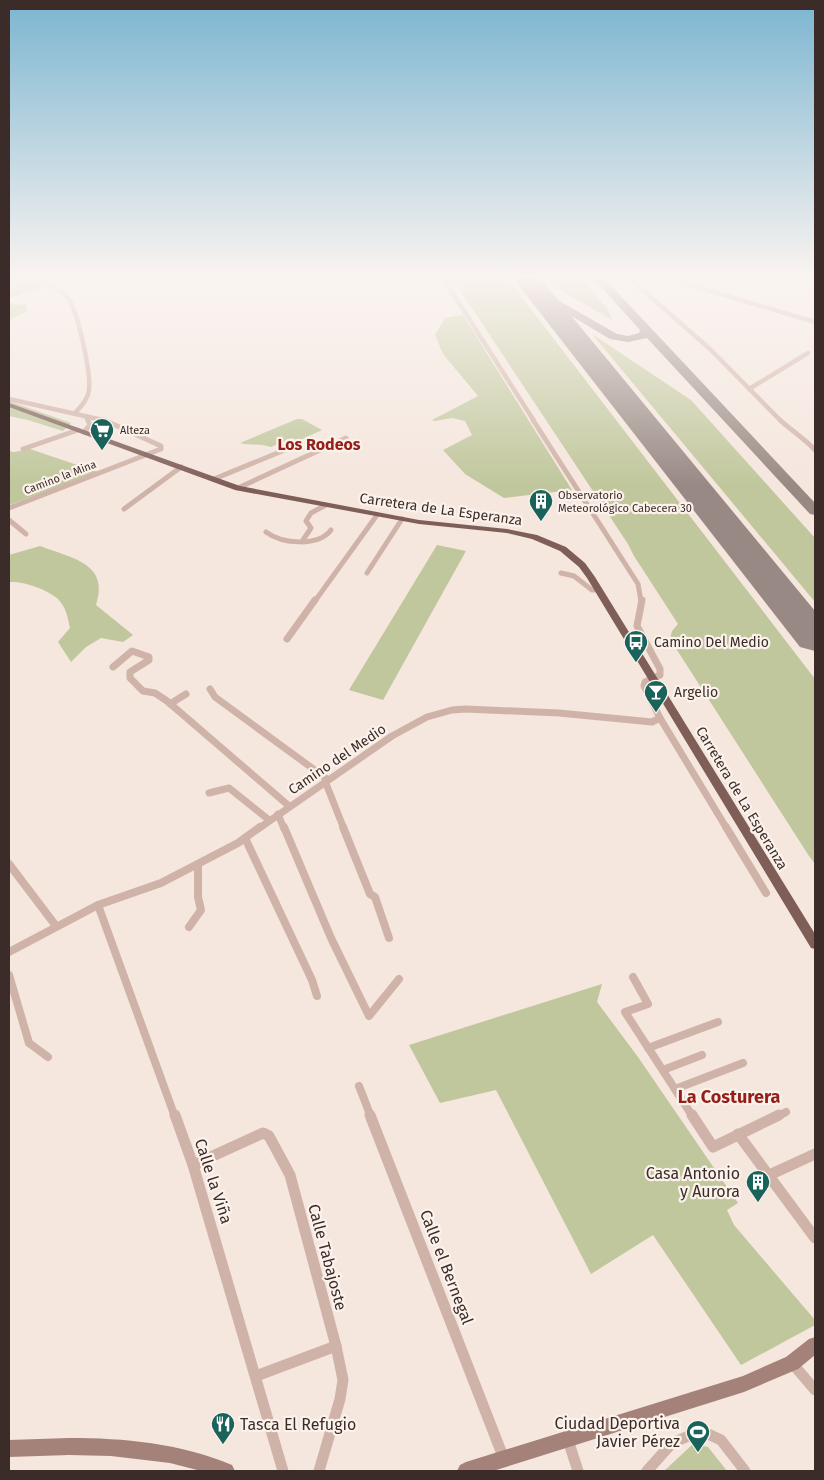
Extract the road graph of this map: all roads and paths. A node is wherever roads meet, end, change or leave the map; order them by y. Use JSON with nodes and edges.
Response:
{"nodes":[{"id":1,"x":83,"y":347,"type":"edge"},
{"id":2,"x":487,"y":347,"type":"edge"},
{"id":3,"x":708,"y":347,"type":"edge"},
{"id":4,"x":808,"y":353,"type":"dead end"},
{"id":5,"x":749,"y":389,"type":"junction"},
{"id":6,"x":9,"y":399,"type":"edge"},
{"id":7,"x":9,"y":405,"type":"edge"},
{"id":8,"x":75,"y":413,"type":"junction"},
{"id":9,"x":86,"y":416,"type":"junction"},
{"id":10,"x":81,"y":431,"type":"junction"},
{"id":11,"x":346,"y":438,"type":"dead end"},
{"id":12,"x":292,"y":447,"type":"dead end"},
{"id":13,"x":23,"y":449,"type":"dead end"},
{"id":14,"x":815,"y":450,"type":"edge"},
{"id":15,"x":147,"y":455,"type":"junction"},
{"id":16,"x":181,"y":467,"type":"junction"},
{"id":17,"x":214,"y":479,"type":"junction"},
{"id":18,"x":238,"y":488,"type":"junction"},
{"id":19,"x":326,"y":505,"type":"junction"},
{"id":20,"x":9,"y":508,"type":"edge"},
{"id":21,"x":124,"y":509,"type":"dead end"},
{"id":22,"x":377,"y":514,"type":"junction"},
{"id":23,"x":402,"y":519,"type":"junction"},
{"id":24,"x":9,"y":520,"type":"edge"},
{"id":25,"x":331,"y":530,"type":"dead end"},
{"id":26,"x":266,"y":532,"type":"dead end"},
{"id":27,"x":26,"y":534,"type":"dead end"},
{"id":28,"x":303,"y":540,"type":"junction"},
{"id":29,"x":367,"y":572,"type":"dead end"},
{"id":30,"x":561,"y":573,"type":"dead end"},
{"id":31,"x":599,"y":590,"type":"junction"},
{"id":32,"x":287,"y":639,"type":"dead end"},
{"id":33,"x":113,"y":667,"type":"dead end"},
{"id":34,"x":654,"y":679,"type":"junction"},
{"id":35,"x":210,"y":688,"type":"dead end"},
{"id":36,"x":186,"y":694,"type":"dead end"},
{"id":37,"x":170,"y":704,"type":"junction"},
{"id":38,"x":660,"y":718,"type":"junction"},
{"id":39,"x":326,"y":780,"type":"junction"},
{"id":40,"x":209,"y":793,"type":"dead end"},
{"id":41,"x":289,"y":806,"type":"junction"},
{"id":42,"x":278,"y":814,"type":"junction"},
{"id":43,"x":269,"y":820,"type":"junction"},
{"id":44,"x":245,"y":838,"type":"junction"},
{"id":45,"x":9,"y":864,"type":"edge"},
{"id":46,"x":198,"y":865,"type":"junction"},
{"id":47,"x":766,"y":893,"type":"dead end"},
{"id":48,"x":98,"y":905,"type":"junction"},
{"id":49,"x":56,"y":926,"type":"junction"},
{"id":50,"x":189,"y":927,"type":"dead end"},
{"id":51,"x":389,"y":938,"type":"dead end"},
{"id":52,"x":815,"y":944,"type":"edge"},
{"id":53,"x":9,"y":952,"type":"edge"},
{"id":54,"x":9,"y":975,"type":"edge"},
{"id":55,"x":633,"y":977,"type":"dead end"},
{"id":56,"x":399,"y":979,"type":"dead end"},
{"id":57,"x":317,"y":996,"type":"dead end"},
{"id":58,"x":718,"y":1022,"type":"dead end"},
{"id":59,"x":648,"y":1048,"type":"junction"},
{"id":60,"x":702,"y":1055,"type":"dead end"},
{"id":61,"x":48,"y":1057,"type":"dead end"},
{"id":62,"x":743,"y":1063,"type":"dead end"},
{"id":63,"x":663,"y":1070,"type":"junction"},
{"id":64,"x":359,"y":1086,"type":"dead end"},
{"id":65,"x":675,"y":1089,"type":"junction"},
{"id":66,"x":786,"y":1112,"type":"dead end"},
{"id":67,"x":738,"y":1134,"type":"junction"},
{"id":68,"x":815,"y":1154,"type":"edge"},
{"id":69,"x":193,"y":1165,"type":"junction"},
{"id":70,"x":767,"y":1176,"type":"junction"},
{"id":71,"x":815,"y":1238,"type":"edge"},
{"id":72,"x":815,"y":1345,"type":"edge"},
{"id":73,"x":336,"y":1346,"type":"junction"},
{"id":74,"x":792,"y":1363,"type":"junction"},
{"id":75,"x":256,"y":1376,"type":"junction"},
{"id":76,"x":815,"y":1390,"type":"edge"},
{"id":77,"x":568,"y":1440,"type":"junction"},
{"id":78,"x":9,"y":1449,"type":"edge"},
{"id":79,"x":504,"y":1459,"type":"junction"},
{"id":80,"x":226,"y":1471,"type":"edge"},
{"id":81,"x":283,"y":1471,"type":"edge"},
{"id":82,"x":319,"y":1471,"type":"edge"},
{"id":83,"x":466,"y":1471,"type":"edge"},
{"id":84,"x":578,"y":1471,"type":"edge"},
{"id":85,"x":647,"y":1471,"type":"edge"},
{"id":86,"x":745,"y":1471,"type":"edge"}],
"edges":[{"from":1,"to":8,"type":"street"},
{"from":2,"to":34,"type":"street"},
{"from":3,"to":5,"type":"street"},
{"from":4,"to":5,"type":"street"},
{"from":5,"to":14,"type":"street"},
{"from":6,"to":8,"type":"street"},
{"from":7,"to":10,"type":"main road","name":"Carretera de La Esperanza"},
{"from":8,"to":9,"type":"street"},
{"from":9,"to":10,"type":"street"},
{"from":9,"to":15,"type":"street"},
{"from":10,"to":13,"type":"street"},
{"from":10,"to":15,"type":"main road","name":"Carretera de La Esperanza"},
{"from":11,"to":18,"type":"street"},
{"from":12,"to":17,"type":"street"},
{"from":15,"to":16,"type":"main road","name":"Carretera de La Esperanza"},
{"from":15,"to":20,"type":"street","name":"Camino la Mina"},
{"from":16,"to":17,"type":"main road","name":"Carretera de La Esperanza"},
{"from":16,"to":21,"type":"street"},
{"from":17,"to":18,"type":"main road","name":"Carretera de La Esperanza"},
{"from":18,"to":19,"type":"main road","name":"Carretera de La Esperanza"},
{"from":19,"to":22,"type":"main road","name":"Carretera de La Esperanza"},
{"from":19,"to":28,"type":"street"},
{"from":22,"to":23,"type":"main road","name":"Carretera de La Esperanza"},
{"from":22,"to":32,"type":"street"},
{"from":23,"to":29,"type":"street"},
{"from":23,"to":31,"type":"main road","name":"Carretera de La Esperanza"},
{"from":24,"to":27,"type":"street"},
{"from":25,"to":28,"type":"street"},
{"from":26,"to":28,"type":"street"},
{"from":30,"to":31,"type":"street"},
{"from":31,"to":34,"type":"main road","name":"Carretera de La Esperanza"},
{"from":33,"to":37,"type":"street"},
{"from":34,"to":38,"type":"street"},
{"from":34,"to":52,"type":"main road","name":"Carretera de La Esperanza"},
{"from":35,"to":39,"type":"street"},
{"from":36,"to":37,"type":"street"},
{"from":37,"to":41,"type":"street"},
{"from":38,"to":39,"type":"street","name":"Camino del Medio"},
{"from":38,"to":47,"type":"street"},
{"from":39,"to":41,"type":"street","name":"Camino del Medio"},
{"from":39,"to":51,"type":"street"},
{"from":40,"to":43,"type":"street"},
{"from":41,"to":42,"type":"street","name":"Camino del Medio"},
{"from":42,"to":43,"type":"street","name":"Camino del Medio"},
{"from":42,"to":56,"type":"street"},
{"from":43,"to":44,"type":"street","name":"Camino del Medio"},
{"from":44,"to":46,"type":"street","name":"Camino del Medio"},
{"from":44,"to":57,"type":"street"},
{"from":45,"to":49,"type":"street"},
{"from":46,"to":48,"type":"street","name":"Camino del Medio"},
{"from":46,"to":50,"type":"street"},
{"from":48,"to":49,"type":"street","name":"Camino del Medio"},
{"from":48,"to":69,"type":"street","name":"Calle la Viña"},
{"from":49,"to":53,"type":"street","name":"Camino del Medio"},
{"from":54,"to":61,"type":"street"},
{"from":55,"to":59,"type":"street"},
{"from":58,"to":59,"type":"street"},
{"from":59,"to":63,"type":"street"},
{"from":60,"to":63,"type":"street"},
{"from":62,"to":65,"type":"street"},
{"from":63,"to":65,"type":"street"},
{"from":64,"to":79,"type":"street","name":"Calle el Bernegal"},
{"from":65,"to":67,"type":"street"},
{"from":66,"to":67,"type":"street"},
{"from":67,"to":70,"type":"street"},
{"from":68,"to":70,"type":"street"},
{"from":69,"to":73,"type":"street","name":"Calle Tabajoste"},
{"from":69,"to":75,"type":"street","name":"Calle la Viña"},
{"from":70,"to":71,"type":"street"},
{"from":72,"to":74,"type":"main road"},
{"from":73,"to":75,"type":"street"},
{"from":73,"to":82,"type":"street","name":"Calle Tabajoste"},
{"from":74,"to":76,"type":"street"},
{"from":74,"to":77,"type":"main road"},
{"from":75,"to":81,"type":"street","name":"Calle la Viña"},
{"from":77,"to":79,"type":"main road"},
{"from":77,"to":84,"type":"street"},
{"from":78,"to":80,"type":"main road"},
{"from":79,"to":83,"type":"main road"},
{"from":85,"to":86,"type":"street"}]}
